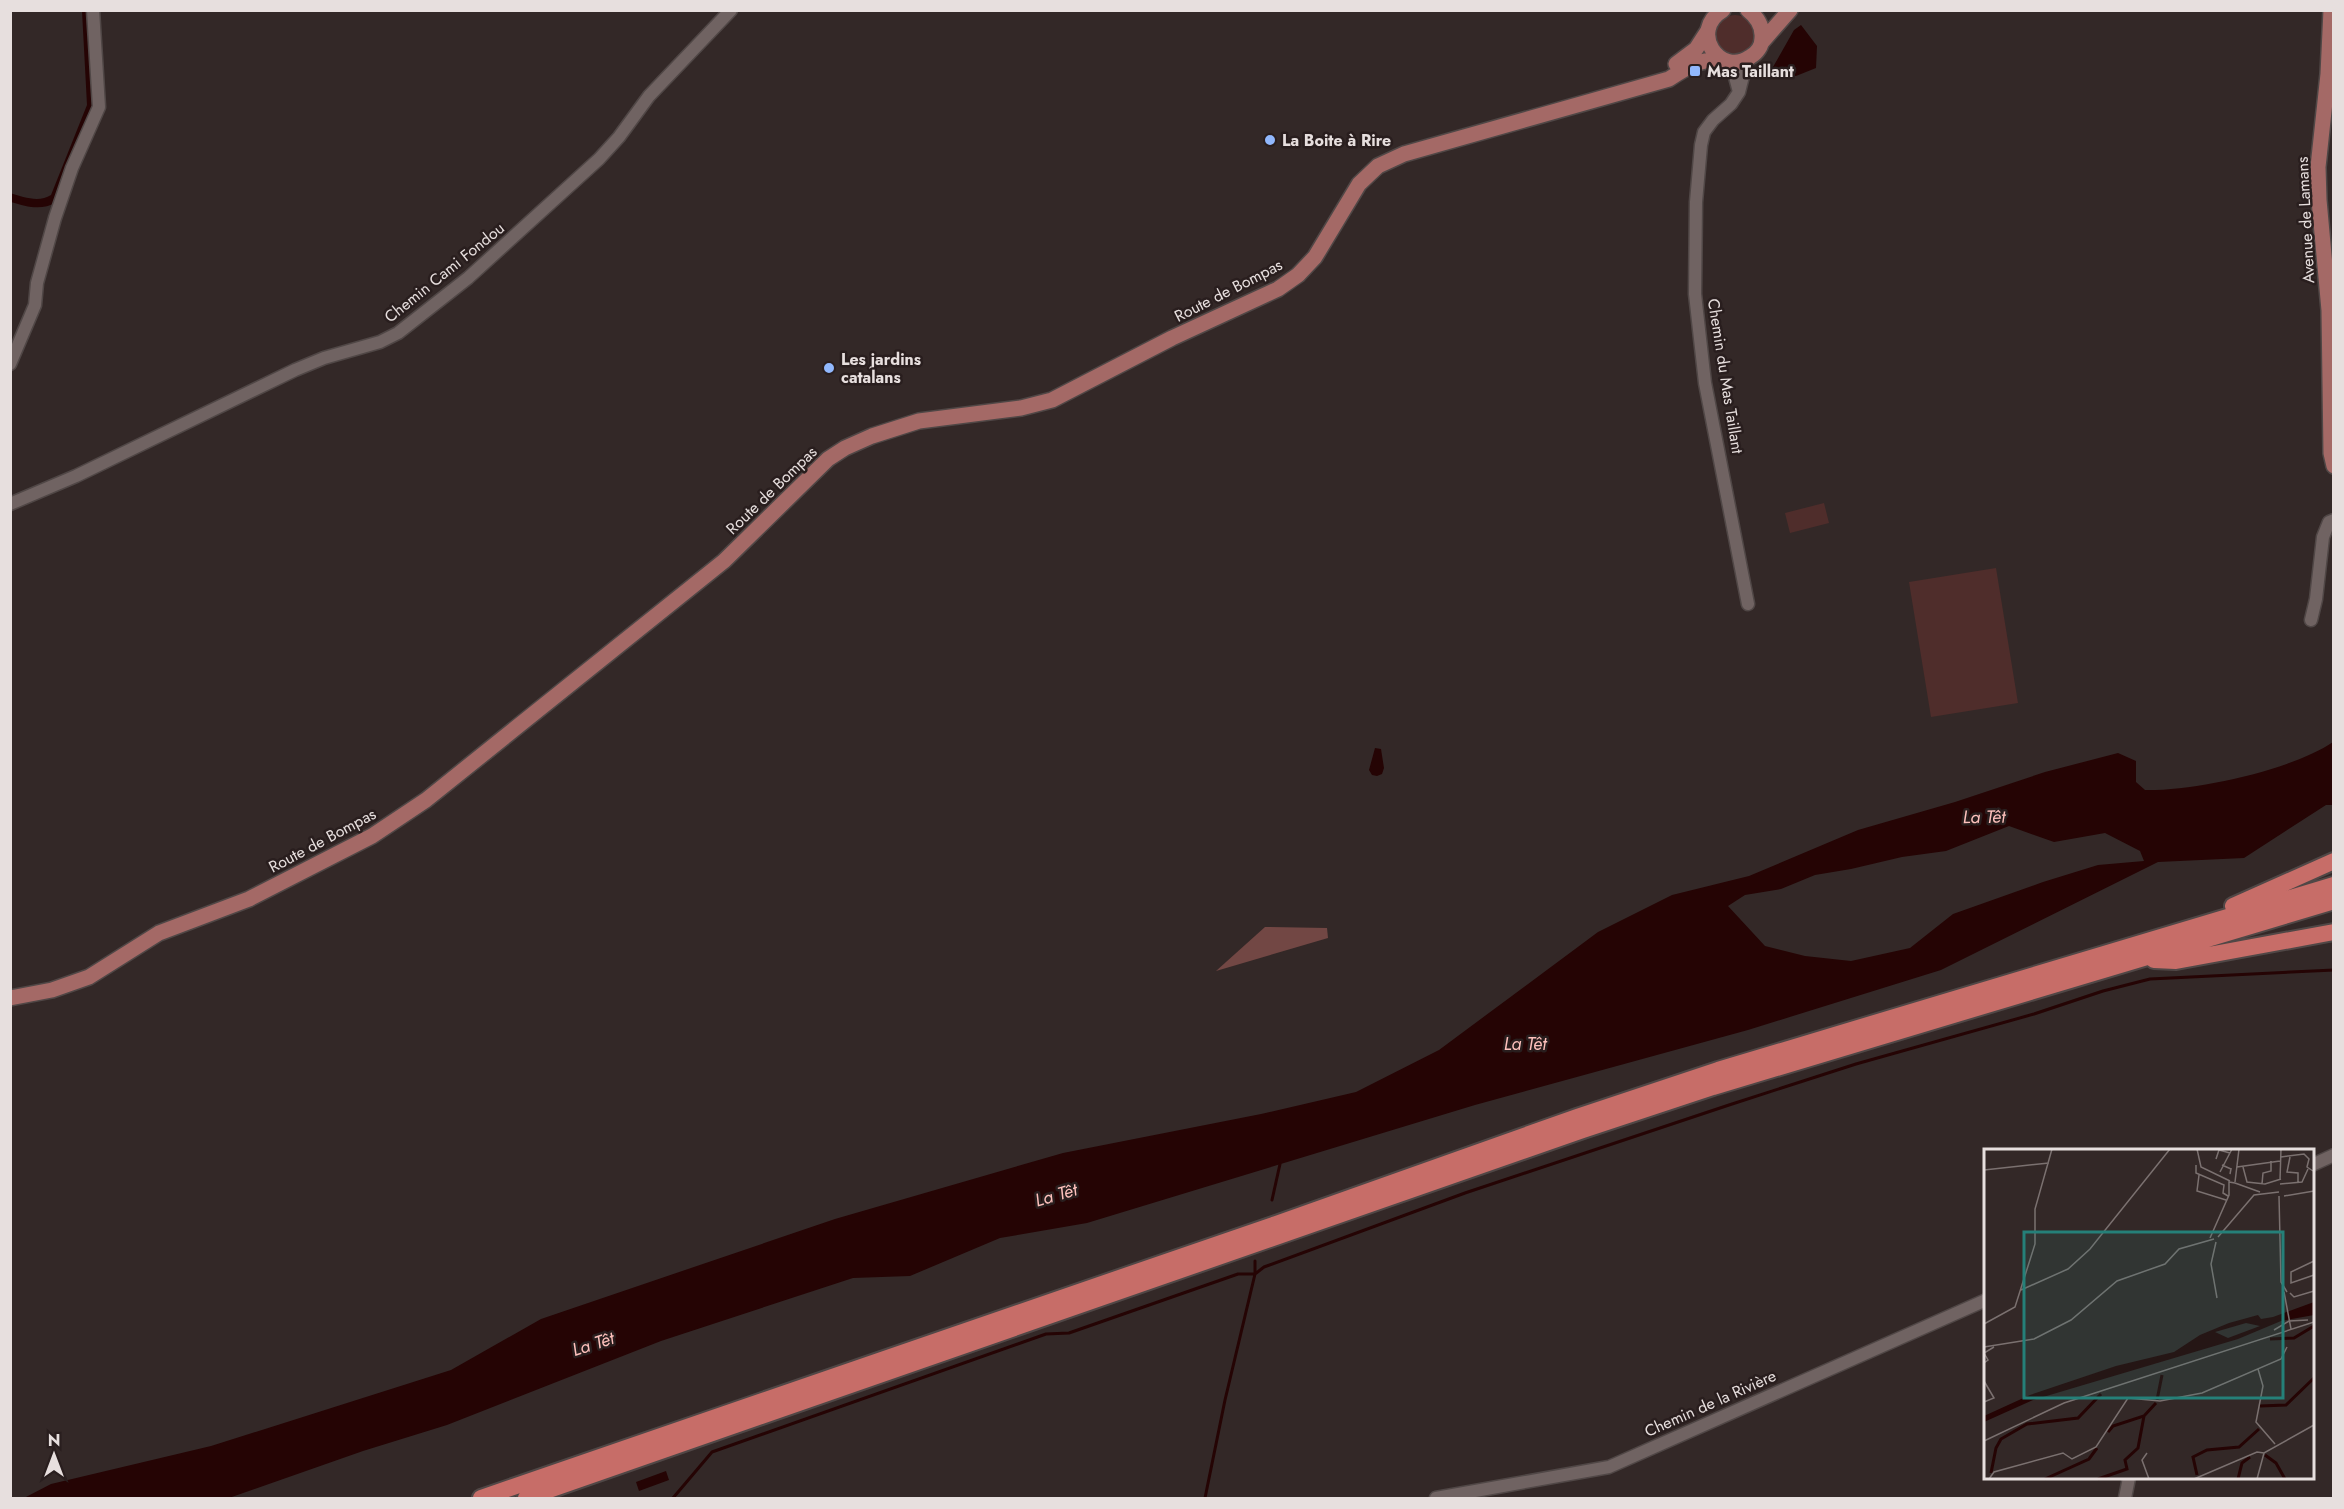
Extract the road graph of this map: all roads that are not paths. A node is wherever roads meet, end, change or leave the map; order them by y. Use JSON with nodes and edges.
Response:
{"nodes":[{"id":1,"x":93,"y":10,"type":"edge"},
{"id":2,"x":731,"y":10,"type":"edge"},
{"id":3,"x":1790,"y":10,"type":"edge"},
{"id":4,"x":2331,"y":10,"type":"edge"},
{"id":5,"x":1718,"y":12,"type":"edge"},
{"id":6,"x":1756,"y":12,"type":"edge"},
{"id":7,"x":1707,"y":32,"type":"junction"},
{"id":8,"x":1762,"y":42,"type":"junction"},
{"id":9,"x":1747,"y":60,"type":"junction"},
{"id":10,"x":1727,"y":61,"type":"junction"},
{"id":11,"x":1739,"y":92,"type":"junction"},
{"id":12,"x":1622,"y":93,"type":"junction"},
{"id":13,"x":10,"y":364,"type":"edge"},
{"id":14,"x":2332,"y":432,"type":"edge"},
{"id":15,"x":2334,"y":466,"type":"edge"},
{"id":16,"x":10,"y":504,"type":"edge"},
{"id":17,"x":2334,"y":520,"type":"edge"},
{"id":18,"x":1748,"y":604,"type":"dead end"},
{"id":19,"x":2311,"y":621,"type":"dead end"},
{"id":20,"x":2334,"y":861,"type":"edge"},
{"id":21,"x":2334,"y":885,"type":"edge"},
{"id":22,"x":2334,"y":901,"type":"edge"},
{"id":23,"x":2334,"y":932,"type":"edge"},
{"id":24,"x":2173,"y":933,"type":"junction"},
{"id":25,"x":2139,"y":960,"type":"junction"},
{"id":26,"x":10,"y":998,"type":"edge"},
{"id":27,"x":2334,"y":1155,"type":"edge"},
{"id":28,"x":2314,"y":1165,"type":"edge"},
{"id":29,"x":1984,"y":1301,"type":"edge"},
{"id":30,"x":2129,"y":1479,"type":"edge"},
{"id":31,"x":482,"y":1498,"type":"edge"},
{"id":32,"x":526,"y":1498,"type":"edge"},
{"id":33,"x":1436,"y":1498,"type":"edge"},
{"id":34,"x":2125,"y":1498,"type":"edge"}],
"edges":[{"from":1,"to":13,"type":"street"},
{"from":2,"to":16,"type":"street","name":"Chemin Cami Fondou"},
{"from":3,"to":8,"type":"main road"},
{"from":4,"to":14,"type":"main road","name":"Avenue de Lamans"},
{"from":5,"to":7,"type":"main road"},
{"from":6,"to":8,"type":"main road"},
{"from":7,"to":10,"type":"main road"},
{"from":7,"to":12,"type":"main road"},
{"from":8,"to":9,"type":"main road"},
{"from":9,"to":10,"type":"main road"},
{"from":9,"to":11,"type":"street"},
{"from":10,"to":11,"type":"street"},
{"from":10,"to":12,"type":"main road"},
{"from":11,"to":18,"type":"street","name":"Chemin du Mas Taillant"},
{"from":12,"to":26,"type":"main road","name":"Route de Bompas"},
{"from":14,"to":15,"type":"main road","name":"Avenue de Lamans"},
{"from":17,"to":19,"type":"street"},
{"from":20,"to":24,"type":"highway"},
{"from":21,"to":24,"type":"highway"},
{"from":22,"to":25,"type":"highway"},
{"from":23,"to":25,"type":"highway"},
{"from":24,"to":31,"type":"highway"},
{"from":25,"to":32,"type":"highway"},
{"from":27,"to":28,"type":"street"},
{"from":29,"to":33,"type":"street","name":"Chemin de la Rivière"},
{"from":30,"to":34,"type":"street"}]}
